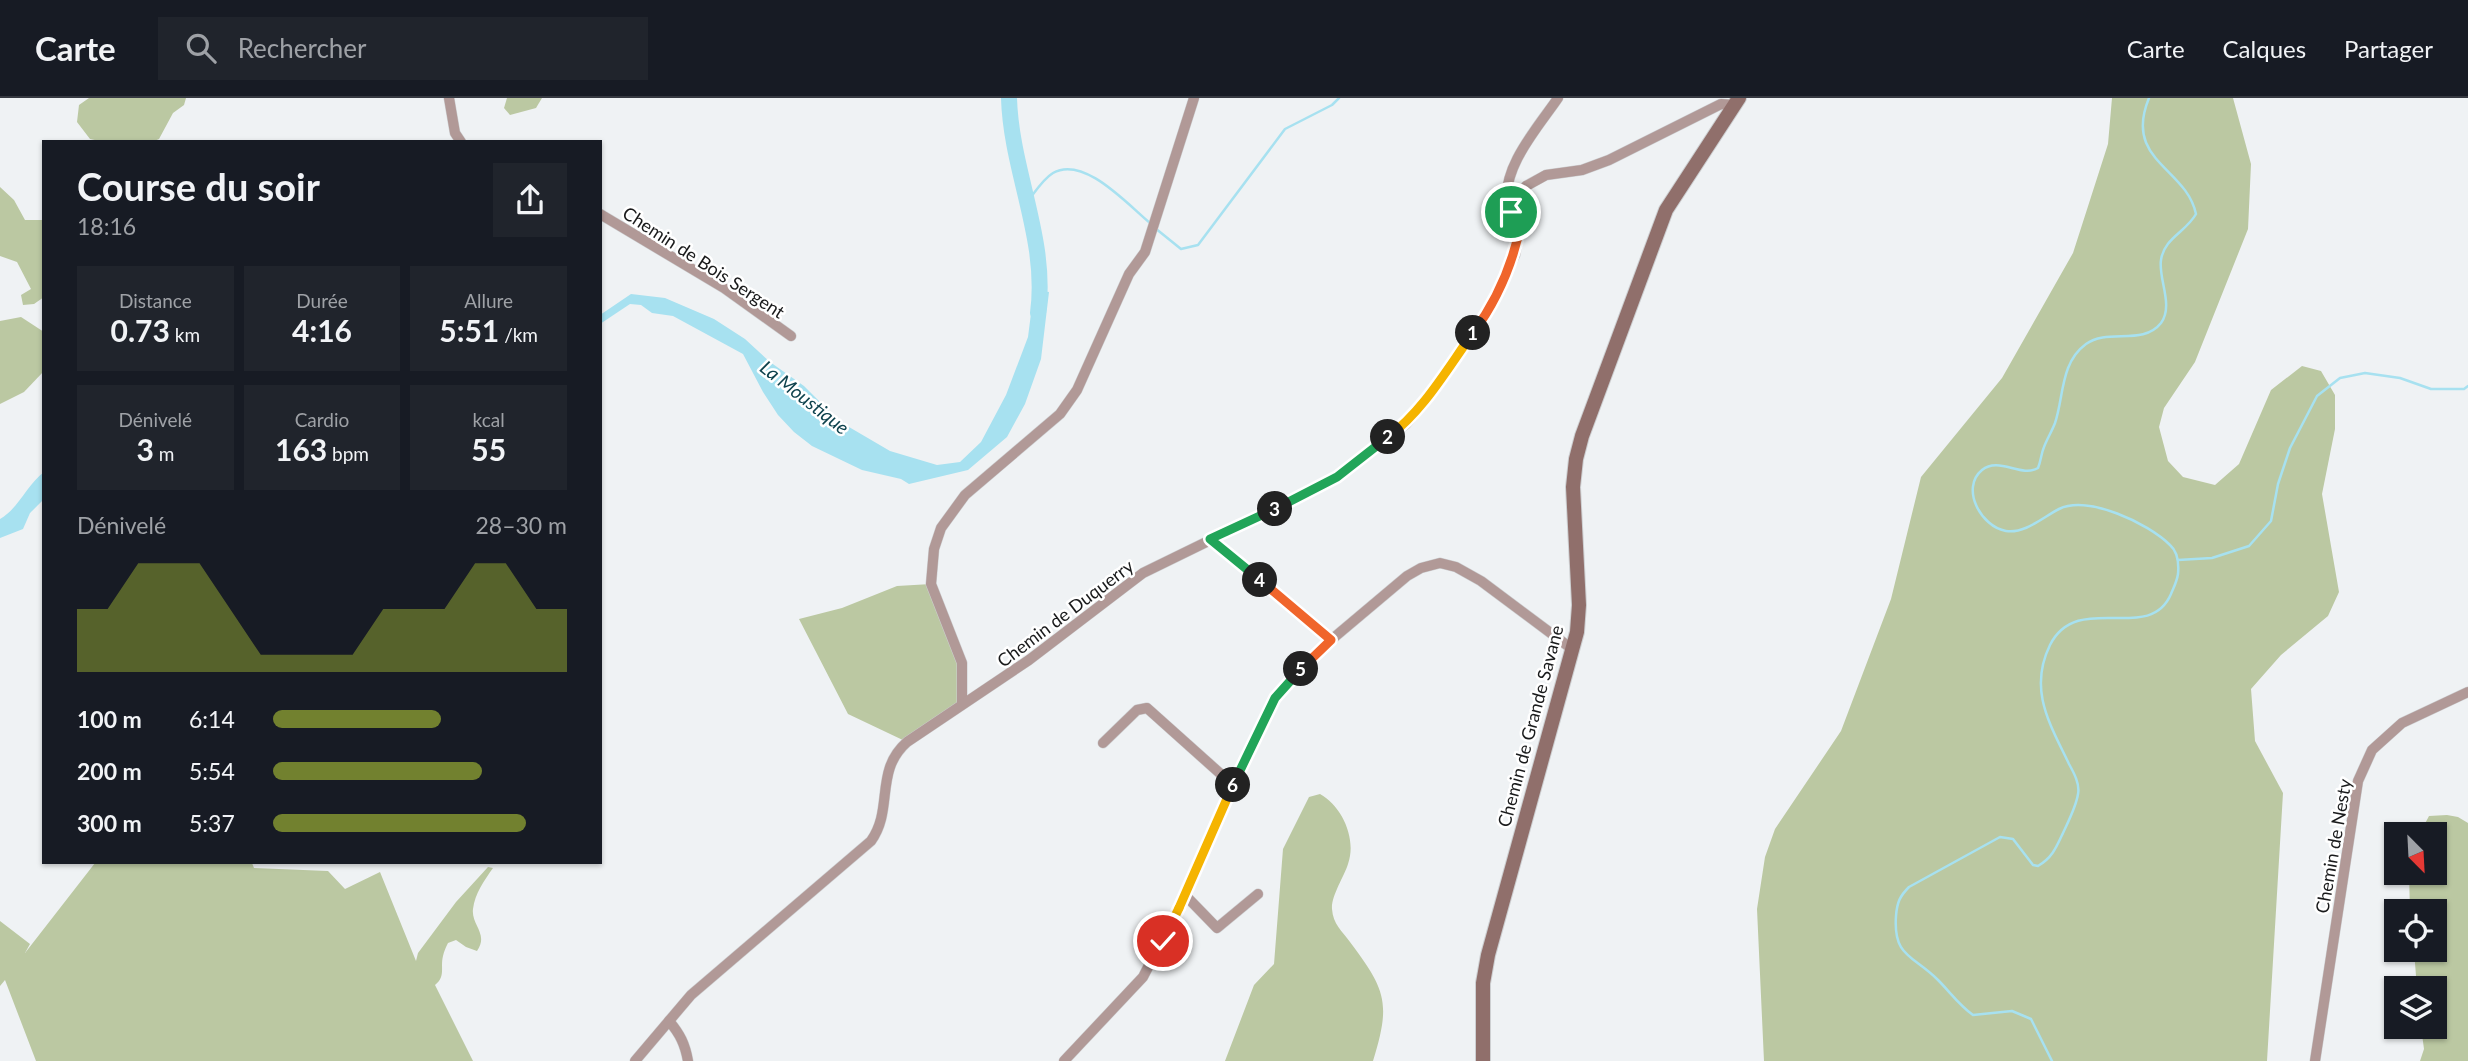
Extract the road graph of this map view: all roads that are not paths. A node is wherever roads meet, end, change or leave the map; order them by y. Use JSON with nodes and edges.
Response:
{"nodes":[{"id":1,"x":449,"y":98,"type":"edge"},
{"id":2,"x":1194,"y":98,"type":"edge"},
{"id":3,"x":1558,"y":98,"type":"edge"},
{"id":4,"x":1736,"y":102,"type":"edge"},
{"id":5,"x":460,"y":140,"type":"edge"},
{"id":6,"x":602,"y":215,"type":"edge"},
{"id":7,"x":1521,"y":223,"type":"junction"},
{"id":8,"x":791,"y":336,"type":"dead end"},
{"id":9,"x":1210,"y":539,"type":"junction"},
{"id":10,"x":1331,"y":640,"type":"junction"},
{"id":11,"x":1574,"y":648,"type":"junction"},
{"id":12,"x":2468,"y":692,"type":"edge"},
{"id":13,"x":962,"y":704,"type":"junction"},
{"id":14,"x":1103,"y":743,"type":"dead end"},
{"id":15,"x":1233,"y":785,"type":"junction"},
{"id":16,"x":1258,"y":894,"type":"dead end"},
{"id":17,"x":1185,"y":895,"type":"junction"},
{"id":18,"x":669,"y":1021,"type":"junction"},
{"id":19,"x":635,"y":1061,"type":"edge"},
{"id":20,"x":688,"y":1061,"type":"edge"},
{"id":21,"x":1064,"y":1061,"type":"edge"},
{"id":22,"x":1483,"y":1061,"type":"edge"},
{"id":23,"x":2315,"y":1061,"type":"edge"}],
"edges":[{"from":1,"to":5,"type":"street"},
{"from":2,"to":13,"type":"street"},
{"from":3,"to":7,"type":"street"},
{"from":4,"to":7,"type":"street","name":"Chemin de Duquerry"},
{"from":4,"to":11,"type":"street","name":"Chemin de Grande Savane"},
{"from":6,"to":8,"type":"street","name":"Chemin de Bois Sergent"},
{"from":7,"to":9,"type":"street","name":"Chemin de Duquerry"},
{"from":9,"to":10,"type":"street"},
{"from":9,"to":13,"type":"street","name":"Chemin de Duquerry"},
{"from":10,"to":11,"type":"street"},
{"from":10,"to":15,"type":"street"},
{"from":11,"to":22,"type":"street","name":"Chemin de Grande Savane"},
{"from":12,"to":23,"type":"street","name":"Chemin de Nesty"},
{"from":13,"to":18,"type":"street","name":"Chemin de Duquerry"},
{"from":14,"to":15,"type":"street"},
{"from":15,"to":17,"type":"street"},
{"from":16,"to":17,"type":"street"},
{"from":17,"to":21,"type":"street"},
{"from":18,"to":19,"type":"street","name":"Chemin de Duquerry"},
{"from":18,"to":20,"type":"street"}]}
